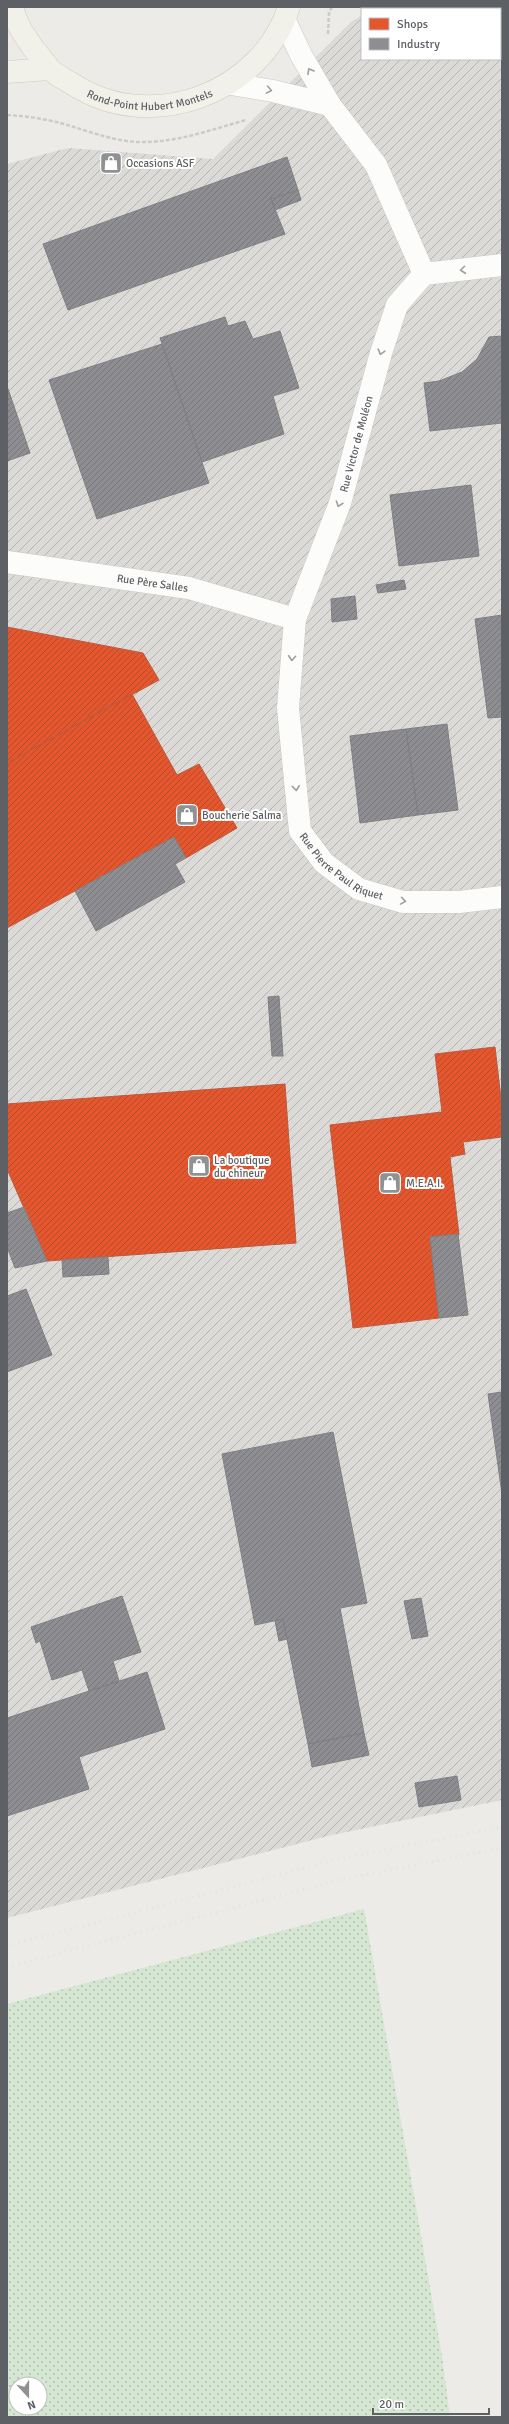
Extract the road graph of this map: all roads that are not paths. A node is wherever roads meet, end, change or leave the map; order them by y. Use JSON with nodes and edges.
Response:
{"nodes":[{"id":1,"x":12,"y":7,"type":"edge"},
{"id":2,"x":287,"y":14,"type":"edge"},
{"id":3,"x":50,"y":69,"type":"junction"},
{"id":4,"x":7,"y":72,"type":"edge"},
{"id":5,"x":230,"y":84,"type":"junction"},
{"id":6,"x":330,"y":105,"type":"junction"},
{"id":7,"x":502,"y":265,"type":"edge"},
{"id":8,"x":424,"y":274,"type":"junction"},
{"id":9,"x":7,"y":562,"type":"edge"},
{"id":10,"x":295,"y":620,"type":"junction"},
{"id":11,"x":502,"y":897,"type":"edge"}],
"edges":[{"from":1,"to":3,"type":"main road","name":"Rond-Point Hubert Montels"},
{"from":2,"to":5,"type":"main road","name":"Rond-Point Hubert Montels"},
{"from":6,"to":2,"type":"street","one_way":true},
{"from":3,"to":4,"type":"main road"},
{"from":3,"to":5,"type":"main road","name":"Rond-Point Hubert Montels"},
{"from":5,"to":6,"type":"street","one_way":true},
{"from":6,"to":8,"type":"street"},
{"from":7,"to":8,"type":"street","one_way":true},
{"from":8,"to":10,"type":"street","name":"Rue Victor de Moléon","one_way":true},
{"from":9,"to":10,"type":"street","name":"Rue Père Salles"},
{"from":10,"to":11,"type":"street","name":"Rue Pierre Paul Riquet","one_way":true}]}
